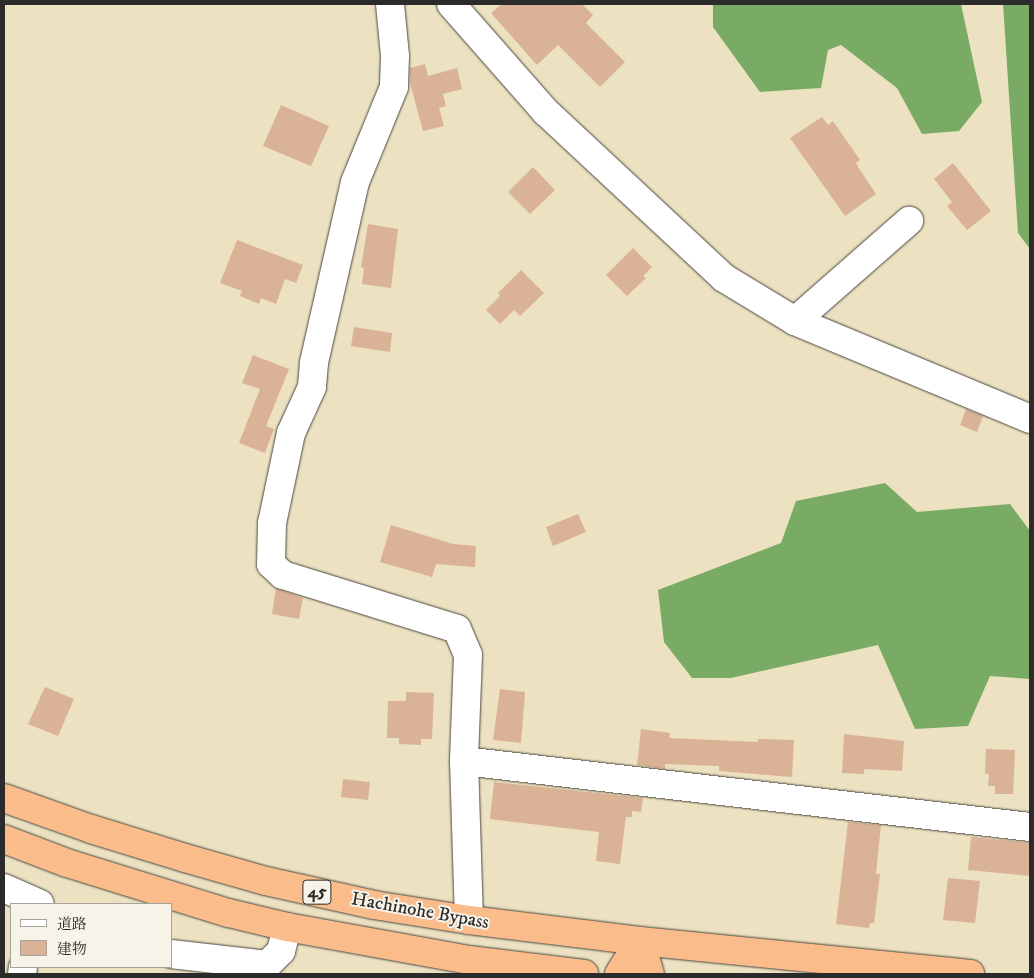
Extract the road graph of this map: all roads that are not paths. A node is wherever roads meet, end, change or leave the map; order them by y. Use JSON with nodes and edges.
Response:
{"nodes":[{"id":1,"x":390,"y":4,"type":"edge"},
{"id":2,"x":451,"y":4,"type":"edge"},
{"id":3,"x":909,"y":221,"type":"dead end"},
{"id":4,"x":795,"y":322,"type":"junction"},
{"id":5,"x":1030,"y":419,"type":"edge"},
{"id":6,"x":464,"y":761,"type":"junction"},
{"id":7,"x":4,"y":798,"type":"edge"},
{"id":8,"x":1030,"y":827,"type":"edge"},
{"id":9,"x":4,"y":839,"type":"edge"},
{"id":10,"x":4,"y":888,"type":"edge"},
{"id":11,"x":35,"y":903,"type":"edge"},
{"id":12,"x":469,"y":920,"type":"junction"},
{"id":13,"x":287,"y":926,"type":"junction"},
{"id":14,"x":640,"y":941,"type":"junction"},
{"id":15,"x":172,"y":954,"type":"edge"},
{"id":16,"x":226,"y":967,"type":"edge"},
{"id":17,"x":584,"y":974,"type":"edge"},
{"id":18,"x":619,"y":974,"type":"edge"},
{"id":19,"x":650,"y":974,"type":"edge"},
{"id":20,"x":970,"y":974,"type":"edge"}],
"edges":[{"from":1,"to":6,"type":"street"},
{"from":2,"to":4,"type":"street"},
{"from":3,"to":4,"type":"street"},
{"from":4,"to":5,"type":"street"},
{"from":6,"to":8,"type":"street"},
{"from":6,"to":12,"type":"street"},
{"from":7,"to":12,"type":"highway","name":"Hachinohe Bypass","number":"45"},
{"from":9,"to":13,"type":"highway","name":"Hachinohe Bypass","number":"45"},
{"from":10,"to":11,"type":"street"},
{"from":12,"to":14,"type":"highway","name":"Hachinohe Bypass","number":"45"},
{"from":13,"to":16,"type":"street"},
{"from":13,"to":17,"type":"highway","name":"Hachinohe Bypass","number":"45"},
{"from":14,"to":18,"type":"highway"},
{"from":14,"to":19,"type":"highway"},
{"from":14,"to":20,"type":"highway","number":"45"},
{"from":15,"to":16,"type":"street"}]}
